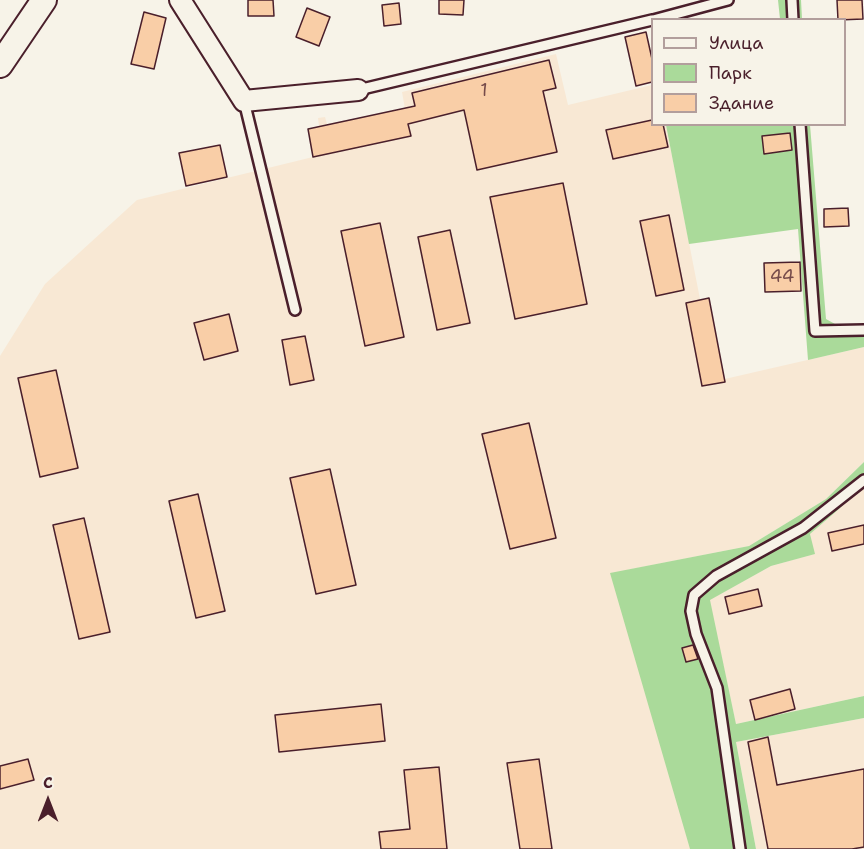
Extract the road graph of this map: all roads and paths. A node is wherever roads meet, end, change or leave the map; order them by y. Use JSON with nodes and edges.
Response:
{"nodes":[{"id":1,"x":44,"y":0,"type":"edge"},
{"id":2,"x":729,"y":0,"type":"edge"},
{"id":3,"x":792,"y":0,"type":"edge"},
{"id":4,"x":185,"y":3,"type":"edge"},
{"id":5,"x":661,"y":18,"type":"edge"},
{"id":6,"x":793,"y":18,"type":"edge"},
{"id":7,"x":651,"y":20,"type":"edge"},
{"id":8,"x":0,"y":64,"type":"edge"},
{"id":9,"x":358,"y":90,"type":"joint"},
{"id":10,"x":244,"y":100,"type":"junction"},
{"id":11,"x":801,"y":126,"type":"edge"},
{"id":12,"x":295,"y":310,"type":"dead end"},
{"id":13,"x":864,"y":330,"type":"edge"},
{"id":14,"x":864,"y":480,"type":"edge"},
{"id":15,"x":740,"y":849,"type":"edge"}],
"edges":[{"from":1,"to":8,"type":"street"},
{"from":2,"to":5,"type":"lane"},
{"from":3,"to":6,"type":"lane"},
{"from":4,"to":10,"type":"street"},
{"from":7,"to":9,"type":"lane"},
{"from":9,"to":10,"type":"street"},
{"from":10,"to":12,"type":"lane"},
{"from":11,"to":13,"type":"lane"},
{"from":14,"to":15,"type":"lane"}]}
